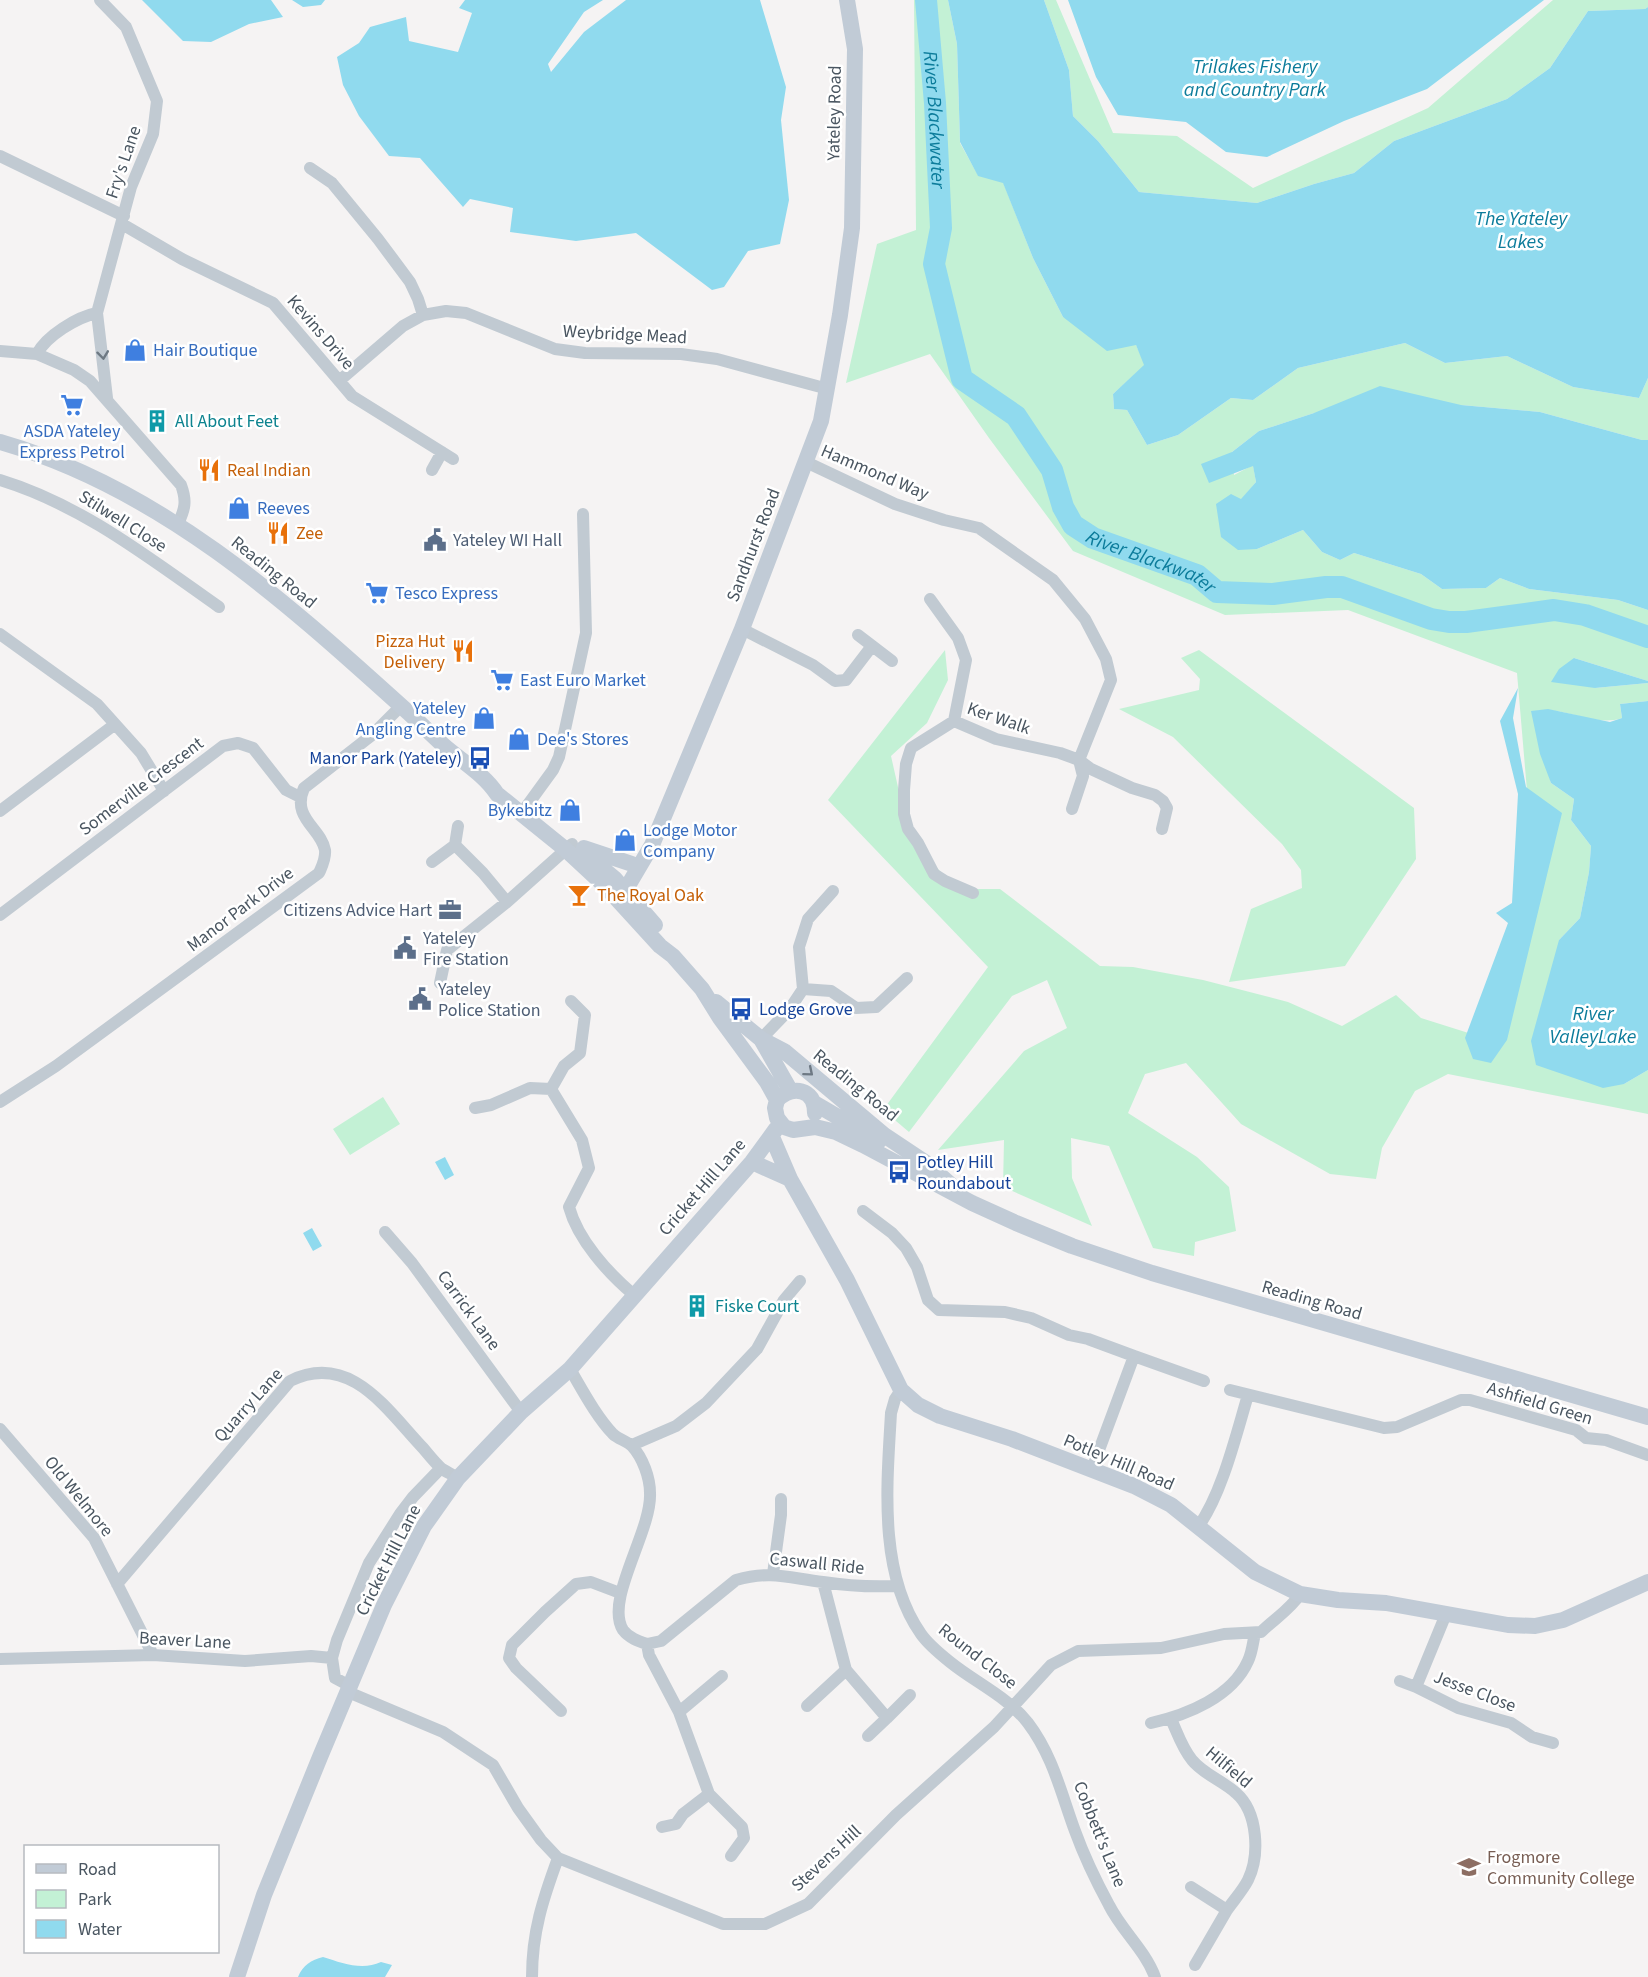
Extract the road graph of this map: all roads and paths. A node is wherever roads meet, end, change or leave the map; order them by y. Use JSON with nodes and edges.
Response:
{"nodes":[{"id":1,"x":100,"y":0,"type":"edge"},
{"id":2,"x":847,"y":0,"type":"edge"},
{"id":3,"x":0,"y":156,"type":"edge"},
{"id":4,"x":310,"y":168,"type":"dead end"},
{"id":5,"x":123,"y":220,"type":"junction"},
{"id":6,"x":852,"y":228,"type":"joint"},
{"id":7,"x":97,"y":312,"type":"junction"},
{"id":8,"x":423,"y":315,"type":"junction"},
{"id":9,"x":0,"y":351,"type":"edge"},
{"id":10,"x":37,"y":354,"type":"junction"},
{"id":11,"x":339,"y":381,"type":"junction"},
{"id":12,"x":828,"y":389,"type":"junction"},
{"id":13,"x":107,"y":398,"type":"junction"},
{"id":14,"x":0,"y":442,"type":"edge"},
{"id":15,"x":806,"y":462,"type":"junction"},
{"id":16,"x":432,"y":470,"type":"dead end"},
{"id":17,"x":0,"y":480,"type":"edge"},
{"id":18,"x":583,"y":513,"type":"dead end"},
{"id":19,"x":178,"y":524,"type":"junction"},
{"id":20,"x":930,"y":599,"type":"dead end"},
{"id":21,"x":219,"y":607,"type":"dead end"},
{"id":22,"x":741,"y":629,"type":"junction"},
{"id":23,"x":0,"y":634,"type":"edge"},
{"id":24,"x":858,"y":635,"type":"dead end"},
{"id":25,"x":872,"y":646,"type":"junction"},
{"id":26,"x":892,"y":661,"type":"dead end"},
{"id":27,"x":401,"y":706,"type":"junction"},
{"id":28,"x":954,"y":722,"type":"junction"},
{"id":29,"x":114,"y":725,"type":"junction"},
{"id":30,"x":1079,"y":760,"type":"junction"},
{"id":31,"x":164,"y":791,"type":"junction"},
{"id":32,"x":300,"y":797,"type":"junction"},
{"id":33,"x":1072,"y":809,"type":"dead end"},
{"id":34,"x":524,"y":810,"type":"junction"},
{"id":35,"x":0,"y":811,"type":"edge"},
{"id":36,"x":458,"y":826,"type":"dead end"},
{"id":37,"x":1162,"y":829,"type":"dead end"},
{"id":38,"x":455,"y":844,"type":"junction"},
{"id":39,"x":569,"y":846,"type":"junction"},
{"id":40,"x":432,"y":862,"type":"dead end"},
{"id":41,"x":637,"y":863,"type":"junction"},
{"id":42,"x":616,"y":890,"type":"junction"},
{"id":43,"x":833,"y":891,"type":"dead end"},
{"id":44,"x":973,"y":892,"type":"dead end"},
{"id":45,"x":507,"y":902,"type":"junction"},
{"id":46,"x":0,"y":915,"type":"edge"},
{"id":47,"x":907,"y":978,"type":"dead end"},
{"id":48,"x":440,"y":982,"type":"dead end"},
{"id":49,"x":803,"y":988,"type":"junction"},
{"id":50,"x":702,"y":989,"type":"junction"},
{"id":51,"x":571,"y":1001,"type":"dead end"},
{"id":52,"x":761,"y":1039,"type":"junction"},
{"id":53,"x":551,"y":1089,"type":"junction"},
{"id":54,"x":783,"y":1095,"type":"junction"},
{"id":55,"x":1,"y":1100,"type":"edge"},
{"id":56,"x":814,"y":1103,"type":"junction"},
{"id":57,"x":475,"y":1108,"type":"dead end"},
{"id":58,"x":804,"y":1127,"type":"junction"},
{"id":59,"x":776,"y":1130,"type":"junction"},
{"id":60,"x":752,"y":1162,"type":"junction"},
{"id":61,"x":926,"y":1163,"type":"junction"},
{"id":62,"x":790,"y":1179,"type":"junction"},
{"id":63,"x":972,"y":1203,"type":"junction"},
{"id":64,"x":862,"y":1211,"type":"dead end"},
{"id":65,"x":384,"y":1232,"type":"dead end"},
{"id":66,"x":800,"y":1281,"type":"dead end"},
{"id":67,"x":634,"y":1295,"type":"junction"},
{"id":68,"x":1134,"y":1356,"type":"junction"},
{"id":69,"x":570,"y":1369,"type":"junction"},
{"id":70,"x":1204,"y":1381,"type":"dead end"},
{"id":71,"x":901,"y":1390,"type":"junction"},
{"id":72,"x":1230,"y":1390,"type":"dead end"},
{"id":73,"x":1248,"y":1395,"type":"junction"},
{"id":74,"x":521,"y":1412,"type":"junction"},
{"id":75,"x":1648,"y":1417,"type":"edge"},
{"id":76,"x":0,"y":1429,"type":"edge"},
{"id":77,"x":632,"y":1445,"type":"junction"},
{"id":78,"x":1648,"y":1455,"type":"edge"},
{"id":79,"x":441,"y":1468,"type":"junction"},
{"id":80,"x":1092,"y":1469,"type":"junction"},
{"id":81,"x":458,"y":1478,"type":"junction"},
{"id":82,"x":781,"y":1499,"type":"dead end"},
{"id":83,"x":1198,"y":1527,"type":"junction"},
{"id":84,"x":773,"y":1574,"type":"junction"},
{"id":85,"x":823,"y":1582,"type":"junction"},
{"id":86,"x":1648,"y":1582,"type":"edge"},
{"id":87,"x":117,"y":1584,"type":"junction"},
{"id":88,"x":897,"y":1586,"type":"junction"},
{"id":89,"x":620,"y":1593,"type":"junction"},
{"id":90,"x":1300,"y":1594,"type":"junction"},
{"id":91,"x":1446,"y":1614,"type":"junction"},
{"id":92,"x":1255,"y":1633,"type":"junction"},
{"id":93,"x":647,"y":1644,"type":"junction"},
{"id":94,"x":153,"y":1655,"type":"junction"},
{"id":95,"x":332,"y":1658,"type":"junction"},
{"id":96,"x":0,"y":1659,"type":"edge"},
{"id":97,"x":846,"y":1670,"type":"junction"},
{"id":98,"x":722,"y":1676,"type":"dead end"},
{"id":99,"x":1400,"y":1681,"type":"dead end"},
{"id":100,"x":1416,"y":1687,"type":"junction"},
{"id":101,"x":349,"y":1689,"type":"junction"},
{"id":102,"x":910,"y":1695,"type":"dead end"},
{"id":103,"x":1011,"y":1705,"type":"junction"},
{"id":104,"x":807,"y":1706,"type":"dead end"},
{"id":105,"x":561,"y":1711,"type":"dead end"},
{"id":106,"x":679,"y":1712,"type":"junction"},
{"id":107,"x":886,"y":1718,"type":"junction"},
{"id":108,"x":1171,"y":1719,"type":"junction"},
{"id":109,"x":1151,"y":1723,"type":"dead end"},
{"id":110,"x":868,"y":1737,"type":"dead end"},
{"id":111,"x":1553,"y":1743,"type":"dead end"},
{"id":112,"x":709,"y":1794,"type":"junction"},
{"id":113,"x":662,"y":1827,"type":"dead end"},
{"id":114,"x":731,"y":1856,"type":"dead end"},
{"id":115,"x":558,"y":1858,"type":"junction"},
{"id":116,"x":1191,"y":1887,"type":"dead end"},
{"id":117,"x":1227,"y":1910,"type":"junction"},
{"id":118,"x":1195,"y":1965,"type":"dead end"},
{"id":119,"x":237,"y":1977,"type":"edge"},
{"id":120,"x":532,"y":1977,"type":"edge"},
{"id":121,"x":1155,"y":1977,"type":"edge"}],
"edges":[{"from":1,"to":5,"type":"street","name":"Fry's Lane"},
{"from":2,"to":6,"type":"street","name":"Yateley Road"},
{"from":3,"to":5,"type":"street","name":"Kevins Drive"},
{"from":4,"to":8,"type":"street"},
{"from":5,"to":7,"type":"street","name":"Fry's Lane"},
{"from":5,"to":11,"type":"street","name":"Kevins Drive"},
{"from":6,"to":12,"type":"street","name":"Sandhurst Road"},
{"from":7,"to":10,"type":"street"},
{"from":7,"to":13,"type":"street","name":"Fry's Lane","one_way":true},
{"from":8,"to":11,"type":"street","name":"Weybridge Mead"},
{"from":8,"to":12,"type":"street","name":"Weybridge Mead"},
{"from":9,"to":10,"type":"street"},
{"from":10,"to":13,"type":"street"},
{"from":11,"to":16,"type":"street","name":"Kevins Drive"},
{"from":12,"to":15,"type":"street","name":"Sandhurst Road"},
{"from":13,"to":19,"type":"street"},
{"from":14,"to":19,"type":"street","name":"Reading Road"},
{"from":15,"to":22,"type":"street","name":"Sandhurst Road"},
{"from":15,"to":30,"type":"street","name":"Hammond Way"},
{"from":17,"to":21,"type":"street","name":"Stilwell Close"},
{"from":18,"to":34,"type":"street"},
{"from":19,"to":27,"type":"street","name":"Reading Road"},
{"from":20,"to":28,"type":"street"},
{"from":22,"to":25,"type":"street"},
{"from":22,"to":41,"type":"street","name":"Sandhurst Road"},
{"from":23,"to":29,"type":"street"},
{"from":24,"to":25,"type":"street"},
{"from":25,"to":26,"type":"street"},
{"from":27,"to":32,"type":"street"},
{"from":27,"to":34,"type":"street","name":"Reading Road"},
{"from":28,"to":30,"type":"street","name":"Ker Walk"},
{"from":28,"to":44,"type":"street","name":"Ker Walk"},
{"from":29,"to":31,"type":"street"},
{"from":29,"to":35,"type":"street"},
{"from":30,"to":33,"type":"street","name":"Hammond Way"},
{"from":30,"to":37,"type":"street","name":"Ker Walk"},
{"from":31,"to":32,"type":"street","name":"Somerville Crescent"},
{"from":31,"to":46,"type":"street","name":"Somerville Crescent"},
{"from":32,"to":55,"type":"street","name":"Manor Park Drive"},
{"from":34,"to":39,"type":"street","name":"Reading Road"},
{"from":36,"to":38,"type":"street"},
{"from":38,"to":40,"type":"street"},
{"from":38,"to":45,"type":"street"},
{"from":39,"to":41,"type":"street"},
{"from":39,"to":42,"type":"street","name":"Reading Road"},
{"from":39,"to":45,"type":"street"},
{"from":41,"to":42,"type":"street","name":"Sandhurst Road"},
{"from":42,"to":50,"type":"street","name":"Reading Road"},
{"from":43,"to":49,"type":"street"},
{"from":45,"to":48,"type":"street"},
{"from":47,"to":49,"type":"street"},
{"from":49,"to":52,"type":"street"},
{"from":50,"to":52,"type":"street","name":"Reading Road"},
{"from":50,"to":54,"type":"street","name":"Reading Road"},
{"from":51,"to":53,"type":"street"},
{"from":52,"to":54,"type":"street","name":"Reading Road"},
{"from":52,"to":61,"type":"street","name":"Reading Road","one_way":true},
{"from":53,"to":57,"type":"street"},
{"from":53,"to":67,"type":"street"},
{"from":54,"to":56,"type":"street","name":"Reading Road"},
{"from":54,"to":59,"type":"street","name":"Reading Road"},
{"from":56,"to":58,"type":"street"},
{"from":56,"to":61,"type":"street","name":"Reading Road"},
{"from":58,"to":59,"type":"street","name":"Reading Road"},
{"from":58,"to":63,"type":"street","name":"Reading Road"},
{"from":59,"to":60,"type":"street","name":"Cricket Hill Lane"},
{"from":59,"to":62,"type":"street","name":"Potley Hill Road"},
{"from":60,"to":62,"type":"street"},
{"from":60,"to":67,"type":"street","name":"Cricket Hill Lane"},
{"from":61,"to":63,"type":"street","name":"Reading Road"},
{"from":62,"to":71,"type":"street","name":"Potley Hill Road"},
{"from":63,"to":75,"type":"street","name":"Reading Road"},
{"from":64,"to":68,"type":"street"},
{"from":65,"to":74,"type":"street","name":"Carrick Lane"},
{"from":66,"to":77,"type":"street"},
{"from":67,"to":69,"type":"street","name":"Cricket Hill Lane"},
{"from":68,"to":70,"type":"street"},
{"from":68,"to":80,"type":"street"},
{"from":69,"to":74,"type":"street","name":"Cricket Hill Lane"},
{"from":69,"to":77,"type":"street"},
{"from":71,"to":80,"type":"street","name":"Potley Hill Road"},
{"from":71,"to":88,"type":"street","name":"Round Close"},
{"from":72,"to":73,"type":"street","name":"Ashfield Green"},
{"from":73,"to":78,"type":"street","name":"Ashfield Green"},
{"from":73,"to":83,"type":"street"},
{"from":74,"to":81,"type":"street","name":"Cricket Hill Lane"},
{"from":76,"to":87,"type":"street","name":"Old Welmore"},
{"from":77,"to":89,"type":"street"},
{"from":79,"to":81,"type":"street","name":"Quarry Lane"},
{"from":79,"to":87,"type":"street","name":"Quarry Lane"},
{"from":79,"to":95,"type":"street","name":"Cricket Hill Lane"},
{"from":80,"to":83,"type":"street","name":"Potley Hill Road"},
{"from":81,"to":101,"type":"street","name":"Cricket Hill Lane"},
{"from":82,"to":84,"type":"street"},
{"from":83,"to":90,"type":"street","name":"Potley Hill Road"},
{"from":84,"to":85,"type":"street","name":"Caswall Ride"},
{"from":84,"to":93,"type":"street","name":"Caswall Ride"},
{"from":85,"to":88,"type":"street","name":"Caswall Ride"},
{"from":85,"to":97,"type":"street"},
{"from":86,"to":91,"type":"street","name":"Potley Hill Road"},
{"from":87,"to":94,"type":"street","name":"Old Welmore"},
{"from":88,"to":103,"type":"street","name":"Round Close"},
{"from":89,"to":93,"type":"street"},
{"from":89,"to":105,"type":"street"},
{"from":90,"to":91,"type":"street","name":"Potley Hill Road"},
{"from":90,"to":92,"type":"street"},
{"from":91,"to":100,"type":"street","name":"Jesse Close"},
{"from":92,"to":103,"type":"street","name":"Round Close"},
{"from":92,"to":108,"type":"street"},
{"from":93,"to":106,"type":"street"},
{"from":94,"to":95,"type":"street","name":"Beaver Lane"},
{"from":94,"to":96,"type":"street","name":"Beaver Lane"},
{"from":95,"to":101,"type":"street"},
{"from":97,"to":104,"type":"street"},
{"from":97,"to":107,"type":"street"},
{"from":98,"to":106,"type":"street"},
{"from":99,"to":100,"type":"street","name":"Jesse Close"},
{"from":100,"to":111,"type":"street","name":"Jesse Close"},
{"from":101,"to":115,"type":"street","name":"Stevens Hill"},
{"from":101,"to":119,"type":"street","name":"Cricket Hill Lane"},
{"from":102,"to":107,"type":"street"},
{"from":103,"to":115,"type":"street","name":"Stevens Hill"},
{"from":103,"to":121,"type":"street","name":"Cobbett's Lane"},
{"from":106,"to":112,"type":"street"},
{"from":107,"to":110,"type":"street"},
{"from":108,"to":109,"type":"street"},
{"from":108,"to":117,"type":"street","name":"Hilfield"},
{"from":112,"to":113,"type":"street"},
{"from":112,"to":114,"type":"street"},
{"from":115,"to":120,"type":"street"},
{"from":116,"to":117,"type":"street"},
{"from":117,"to":118,"type":"street","name":"Hilfield"}]}
